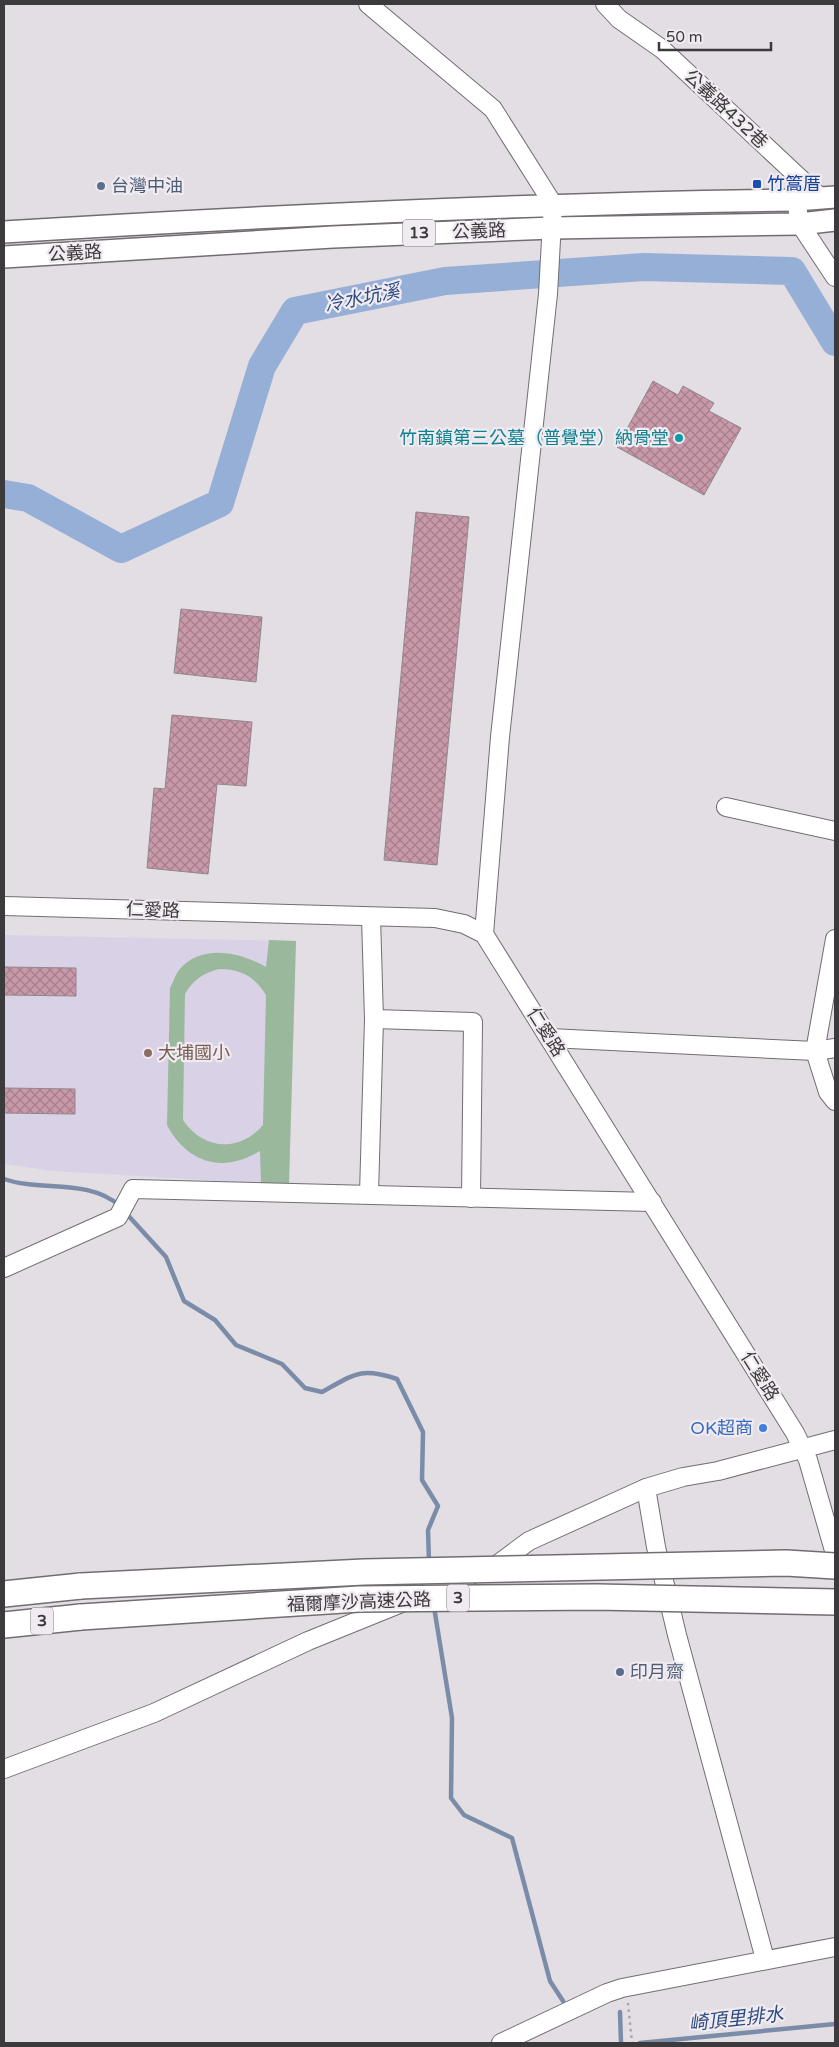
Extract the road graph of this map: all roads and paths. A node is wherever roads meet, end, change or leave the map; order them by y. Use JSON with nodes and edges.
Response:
{"nodes":[{"id":1,"x":368,"y":4,"type":"edge"},
{"id":2,"x":605,"y":4,"type":"edge"},
{"id":3,"x":828,"y":197,"type":"edge"},
{"id":4,"x":796,"y":200,"type":"junction"},
{"id":5,"x":553,"y":204,"type":"junction"},
{"id":6,"x":835,"y":220,"type":"edge"},
{"id":7,"x":800,"y":224,"type":"junction"},
{"id":8,"x":81,"y":227,"type":"junction"},
{"id":9,"x":4,"y":232,"type":"edge"},
{"id":10,"x":551,"y":238,"type":"junction"},
{"id":11,"x":86,"y":252,"type":"junction"},
{"id":12,"x":4,"y":257,"type":"edge"},
{"id":13,"x":835,"y":277,"type":"edge"},
{"id":14,"x":726,"y":807,"type":"dead end"},
{"id":15,"x":835,"y":831,"type":"edge"},
{"id":16,"x":4,"y":906,"type":"edge"},
{"id":17,"x":371,"y":917,"type":"junction"},
{"id":18,"x":484,"y":934,"type":"junction"},
{"id":19,"x":835,"y":946,"type":"edge"},
{"id":20,"x":374,"y":1018,"type":"junction"},
{"id":21,"x":550,"y":1038,"type":"junction"},
{"id":22,"x":835,"y":1048,"type":"edge"},
{"id":23,"x":815,"y":1051,"type":"junction"},
{"id":24,"x":835,"y":1101,"type":"edge"},
{"id":25,"x":369,"y":1194,"type":"junction"},
{"id":26,"x":471,"y":1198,"type":"junction"},
{"id":27,"x":652,"y":1202,"type":"junction"},
{"id":28,"x":4,"y":1268,"type":"edge"},
{"id":29,"x":835,"y":1440,"type":"edge"},
{"id":30,"x":802,"y":1449,"type":"junction"},
{"id":31,"x":646,"y":1488,"type":"junction"},
{"id":32,"x":835,"y":1554,"type":"edge"},
{"id":33,"x":658,"y":1556,"type":"junction"},
{"id":34,"x":498,"y":1564,"type":"junction"},
{"id":35,"x":835,"y":1566,"type":"edge"},
{"id":36,"x":4,"y":1594,"type":"edge"},
{"id":37,"x":425,"y":1594,"type":"junction"},
{"id":38,"x":835,"y":1602,"type":"edge"},
{"id":39,"x":671,"y":1609,"type":"junction"},
{"id":40,"x":835,"y":1614,"type":"edge"},
{"id":41,"x":4,"y":1625,"type":"edge"},
{"id":42,"x":4,"y":1769,"type":"edge"},
{"id":43,"x":835,"y":1947,"type":"edge"},
{"id":44,"x":765,"y":1959,"type":"junction"},
{"id":45,"x":622,"y":1988,"type":"junction"},
{"id":46,"x":501,"y":2043,"type":"edge"},
{"id":47,"x":632,"y":2043,"type":"edge"}],
"edges":[{"from":1,"to":5,"type":"street"},
{"from":2,"to":3,"type":"street","name":"公義路432巷"},
{"from":3,"to":4,"type":"main road","name":"公義路","number":"13"},
{"from":4,"to":5,"type":"main road","name":"公義路","number":"13"},
{"from":4,"to":7,"type":"street"},
{"from":5,"to":8,"type":"main road","name":"公義路","number":"13"},
{"from":5,"to":10,"type":"street"},
{"from":6,"to":7,"type":"main road","name":"公義路","number":"13"},
{"from":7,"to":10,"type":"main road","name":"公義路","number":"13"},
{"from":7,"to":13,"type":"street"},
{"from":8,"to":9,"type":"main road","name":"公義路","number":"13"},
{"from":8,"to":11,"type":"main road"},
{"from":10,"to":11,"type":"main road","name":"公義路","number":"13"},
{"from":10,"to":18,"type":"street"},
{"from":11,"to":12,"type":"main road","name":"公義路","number":"13"},
{"from":14,"to":15,"type":"street"},
{"from":16,"to":17,"type":"street","name":"仁愛路"},
{"from":17,"to":18,"type":"street","name":"仁愛路"},
{"from":17,"to":20,"type":"street"},
{"from":18,"to":21,"type":"street","name":"仁愛路"},
{"from":19,"to":23,"type":"street"},
{"from":20,"to":25,"type":"street"},
{"from":20,"to":26,"type":"street"},
{"from":21,"to":23,"type":"street"},
{"from":21,"to":27,"type":"street","name":"仁愛路"},
{"from":22,"to":23,"type":"street"},
{"from":23,"to":24,"type":"street"},
{"from":25,"to":26,"type":"street"},
{"from":25,"to":28,"type":"street"},
{"from":26,"to":27,"type":"street"},
{"from":27,"to":30,"type":"street","name":"仁愛路"},
{"from":29,"to":30,"type":"street"},
{"from":30,"to":31,"type":"street"},
{"from":30,"to":32,"type":"street","name":"仁愛路"},
{"from":31,"to":33,"type":"street"},
{"from":31,"to":34,"type":"street"},
{"from":32,"to":33,"type":"street"},
{"from":33,"to":34,"type":"street"},
{"from":33,"to":39,"type":"street"},
{"from":34,"to":37,"type":"street"},
{"from":35,"to":36,"type":"highway","name":"福爾摩沙高速公路","number":"3","bridge":true},
{"from":37,"to":39,"type":"street"},
{"from":37,"to":42,"type":"street"},
{"from":38,"to":41,"type":"highway","name":"福爾摩沙高速公路","number":"3","bridge":true},
{"from":39,"to":40,"type":"street"},
{"from":39,"to":44,"type":"street"},
{"from":43,"to":44,"type":"street"},
{"from":44,"to":45,"type":"street"},
{"from":45,"to":46,"type":"street"},
{"from":45,"to":47,"type":"path"}]}
